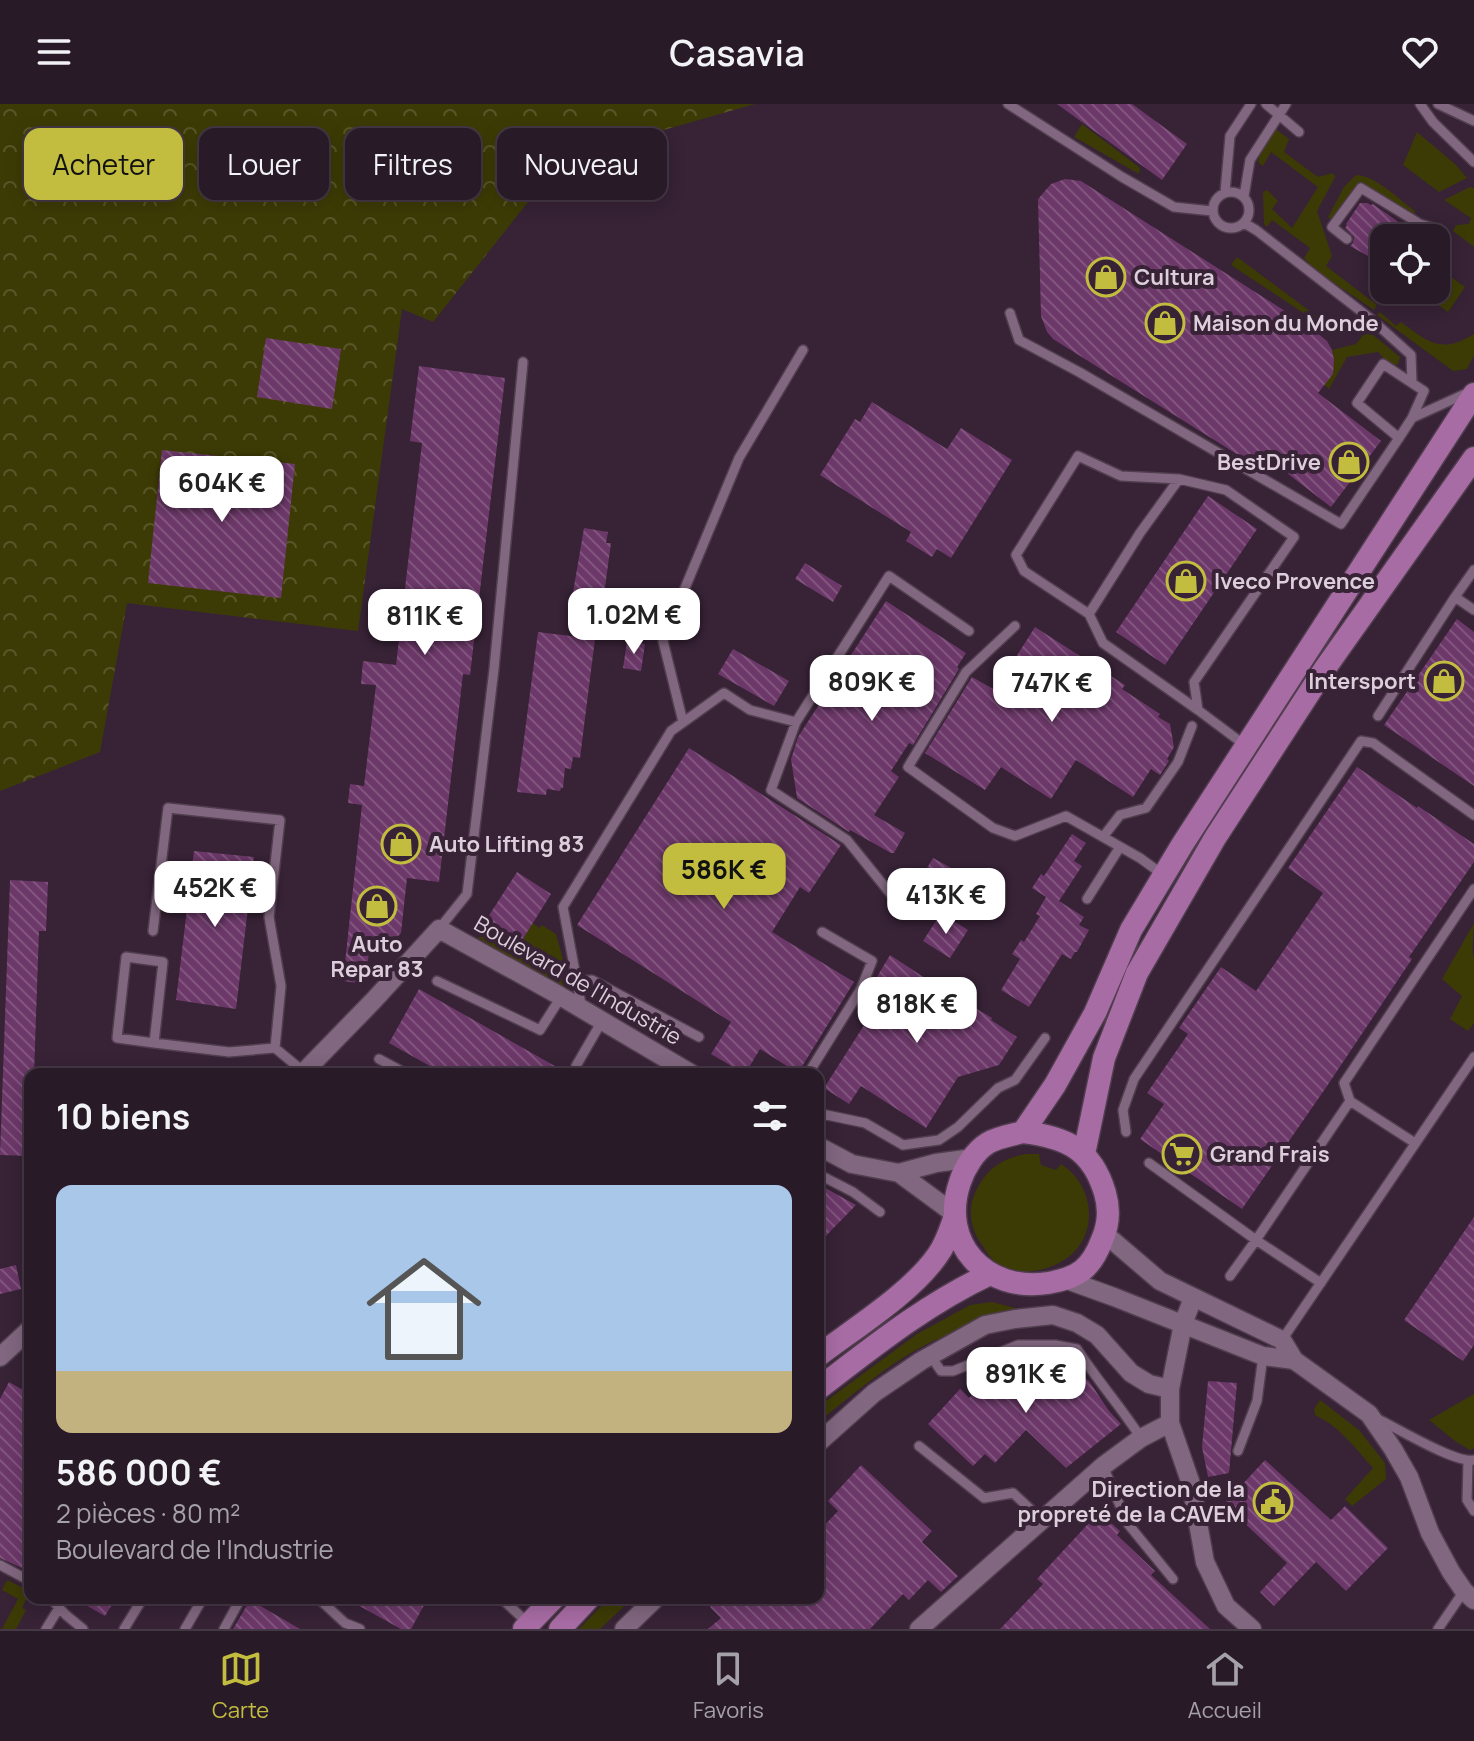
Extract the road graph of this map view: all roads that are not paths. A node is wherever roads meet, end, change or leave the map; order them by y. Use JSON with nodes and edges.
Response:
{"nodes":[{"id":1,"x":1008,"y":104,"type":"edge"},
{"id":2,"x":1251,"y":104,"type":"edge"},
{"id":3,"x":1266,"y":104,"type":"edge"},
{"id":4,"x":1286,"y":104,"type":"edge"},
{"id":5,"x":1420,"y":104,"type":"edge"},
{"id":6,"x":1438,"y":104,"type":"edge"},
{"id":7,"x":1458,"y":104,"type":"edge"},
{"id":8,"x":1279,"y":115,"type":"junction"},
{"id":9,"x":1462,"y":115,"type":"junction"},
{"id":10,"x":1474,"y":121,"type":"edge"},
{"id":11,"x":1299,"y":132,"type":"dead end"},
{"id":12,"x":1474,"y":162,"type":"edge"},
{"id":13,"x":1225,"y":192,"type":"junction"},
{"id":14,"x":1244,"y":196,"type":"junction"},
{"id":15,"x":1212,"y":211,"type":"junction"},
{"id":16,"x":1244,"y":223,"type":"junction"},
{"id":17,"x":1420,"y":224,"type":"edge"},
{"id":18,"x":1347,"y":239,"type":"dead end"},
{"id":19,"x":1010,"y":313,"type":"dead end"},
{"id":20,"x":803,"y":350,"type":"dead end"},
{"id":21,"x":523,"y":362,"type":"dead end"},
{"id":22,"x":1412,"y":383,"type":"junction"},
{"id":23,"x":1474,"y":392,"type":"edge"},
{"id":24,"x":1412,"y":418,"type":"junction"},
{"id":25,"x":1399,"y":438,"type":"junction"},
{"id":26,"x":1474,"y":458,"type":"edge"},
{"id":27,"x":1179,"y":479,"type":"junction"},
{"id":28,"x":1474,"y":570,"type":"edge"},
{"id":29,"x":1455,"y":597,"type":"junction"},
{"id":30,"x":1474,"y":610,"type":"edge"},
{"id":31,"x":1089,"y":614,"type":"junction"},
{"id":32,"x":1015,"y":626,"type":"dead end"},
{"id":33,"x":969,"y":631,"type":"dead end"},
{"id":34,"x":1198,"y":710,"type":"junction"},
{"id":35,"x":1378,"y":716,"type":"dead end"},
{"id":36,"x":683,"y":722,"type":"junction"},
{"id":37,"x":796,"y":722,"type":"junction"},
{"id":38,"x":1192,"y":726,"type":"dead end"},
{"id":39,"x":1246,"y":746,"type":"junction"},
{"id":40,"x":1474,"y":815,"type":"edge"},
{"id":41,"x":1103,"y":837,"type":"junction"},
{"id":42,"x":1120,"y":847,"type":"junction"},
{"id":43,"x":1164,"y":876,"type":"junction"},
{"id":44,"x":1474,"y":889,"type":"edge"},
{"id":45,"x":1087,"y":899,"type":"dead end"},
{"id":46,"x":902,"y":908,"type":"dead end"},
{"id":47,"x":439,"y":929,"type":"junction"},
{"id":48,"x":153,"y":931,"type":"dead end"},
{"id":49,"x":822,"y":932,"type":"dead end"},
{"id":50,"x":437,"y":981,"type":"dead end"},
{"id":51,"x":577,"y":981,"type":"junction"},
{"id":52,"x":561,"y":997,"type":"junction"},
{"id":53,"x":582,"y":1009,"type":"junction"},
{"id":54,"x":602,"y":1021,"type":"junction"},
{"id":55,"x":699,"y":1037,"type":"dead end"},
{"id":56,"x":1045,"y":1038,"type":"dead end"},
{"id":57,"x":154,"y":1043,"type":"junction"},
{"id":58,"x":275,"y":1048,"type":"junction"},
{"id":59,"x":1474,"y":1057,"type":"edge"},
{"id":60,"x":379,"y":1059,"type":"dead end"},
{"id":61,"x":576,"y":1066,"type":"dead end"},
{"id":62,"x":297,"y":1068,"type":"edge"},
{"id":63,"x":308,"y":1068,"type":"edge"},
{"id":64,"x":396,"y":1068,"type":"edge"},
{"id":65,"x":682,"y":1068,"type":"edge"},
{"id":66,"x":812,"y":1068,"type":"edge"},
{"id":67,"x":1350,"y":1101,"type":"junction"},
{"id":68,"x":824,"y":1114,"type":"edge"},
{"id":69,"x":1023,"y":1132,"type":"junction"},
{"id":70,"x":1126,"y":1132,"type":"dead end"},
{"id":71,"x":1415,"y":1143,"type":"junction"},
{"id":72,"x":824,"y":1149,"type":"edge"},
{"id":73,"x":1084,"y":1154,"type":"junction"},
{"id":74,"x":973,"y":1158,"type":"junction"},
{"id":75,"x":1149,"y":1163,"type":"dead end"},
{"id":76,"x":899,"y":1173,"type":"junction"},
{"id":77,"x":824,"y":1177,"type":"edge"},
{"id":78,"x":880,"y":1212,"type":"dead end"},
{"id":79,"x":956,"y":1215,"type":"junction"},
{"id":80,"x":1105,"y":1234,"type":"junction"},
{"id":81,"x":1256,"y":1240,"type":"junction"},
{"id":82,"x":990,"y":1274,"type":"junction"},
{"id":83,"x":1230,"y":1276,"type":"dead end"},
{"id":84,"x":1067,"y":1280,"type":"junction"},
{"id":85,"x":1321,"y":1283,"type":"junction"},
{"id":86,"x":1193,"y":1298,"type":"junction"},
{"id":87,"x":1183,"y":1324,"type":"junction"},
{"id":88,"x":24,"y":1338,"type":"edge"},
{"id":89,"x":1282,"y":1340,"type":"junction"},
{"id":90,"x":824,"y":1351,"type":"edge"},
{"id":91,"x":930,"y":1355,"type":"junction"},
{"id":92,"x":1263,"y":1356,"type":"junction"},
{"id":93,"x":0,"y":1357,"type":"edge"},
{"id":94,"x":1294,"y":1360,"type":"junction"},
{"id":95,"x":824,"y":1384,"type":"edge"},
{"id":96,"x":1170,"y":1389,"type":"junction"},
{"id":97,"x":1369,"y":1414,"type":"junction"},
{"id":98,"x":1170,"y":1423,"type":"junction"},
{"id":99,"x":824,"y":1438,"type":"edge"},
{"id":100,"x":1141,"y":1438,"type":"junction"},
{"id":101,"x":919,"y":1446,"type":"dead end"},
{"id":102,"x":1238,"y":1451,"type":"dead end"},
{"id":103,"x":1471,"y":1461,"type":"edge"},
{"id":104,"x":1103,"y":1466,"type":"junction"},
{"id":105,"x":1474,"y":1511,"type":"edge"},
{"id":106,"x":1043,"y":1520,"type":"junction"},
{"id":107,"x":0,"y":1565,"type":"edge"},
{"id":108,"x":24,"y":1578,"type":"edge"},
{"id":109,"x":1173,"y":1579,"type":"dead end"},
{"id":110,"x":1469,"y":1595,"type":"edge"},
{"id":111,"x":55,"y":1604,"type":"edge"},
{"id":112,"x":139,"y":1604,"type":"edge"},
{"id":113,"x":200,"y":1604,"type":"edge"},
{"id":114,"x":238,"y":1604,"type":"edge"},
{"id":115,"x":324,"y":1604,"type":"edge"},
{"id":116,"x":507,"y":1604,"type":"edge"},
{"id":117,"x":548,"y":1604,"type":"edge"},
{"id":118,"x":583,"y":1604,"type":"edge"},
{"id":119,"x":650,"y":1604,"type":"edge"},
{"id":120,"x":59,"y":1608,"type":"junction"},
{"id":121,"x":527,"y":1626,"type":"edge"},
{"id":122,"x":46,"y":1629,"type":"edge"},
{"id":123,"x":83,"y":1629,"type":"edge"},
{"id":124,"x":124,"y":1629,"type":"edge"},
{"id":125,"x":185,"y":1629,"type":"edge"},
{"id":126,"x":224,"y":1629,"type":"edge"},
{"id":127,"x":360,"y":1629,"type":"edge"},
{"id":128,"x":560,"y":1629,"type":"edge"},
{"id":129,"x":624,"y":1629,"type":"edge"},
{"id":130,"x":919,"y":1629,"type":"edge"},
{"id":131,"x":1252,"y":1629,"type":"edge"},
{"id":132,"x":1438,"y":1629,"type":"edge"}],
"edges":[{"from":1,"to":15,"type":"lane"},
{"from":2,"to":13,"type":"lane"},
{"from":3,"to":8,"type":"lane"},
{"from":4,"to":8,"type":"lane"},
{"from":5,"to":12,"type":"lane"},
{"from":6,"to":9,"type":"lane"},
{"from":7,"to":9,"type":"lane"},
{"from":8,"to":11,"type":"lane"},
{"from":8,"to":14,"type":"lane"},
{"from":9,"to":10,"type":"lane"},
{"from":13,"to":14,"type":"lane"},
{"from":13,"to":15,"type":"lane"},
{"from":14,"to":16,"type":"lane"},
{"from":15,"to":16,"type":"lane"},
{"from":16,"to":22,"type":"lane"},
{"from":17,"to":18,"type":"lane"},
{"from":19,"to":25,"type":"lane"},
{"from":20,"to":36,"type":"lane"},
{"from":21,"to":47,"type":"lane"},
{"from":22,"to":24,"type":"lane"},
{"from":22,"to":25,"type":"lane"},
{"from":23,"to":24,"type":"lane"},
{"from":23,"to":39,"type":"main road"},
{"from":24,"to":25,"type":"lane"},
{"from":26,"to":73,"type":"main road"},
{"from":27,"to":31,"type":"lane"},
{"from":27,"to":31,"type":"lane"},
{"from":27,"to":34,"type":"lane"},
{"from":28,"to":29,"type":"lane"},
{"from":29,"to":30,"type":"lane"},
{"from":29,"to":35,"type":"lane"},
{"from":31,"to":34,"type":"lane"},
{"from":32,"to":41,"type":"lane"},
{"from":33,"to":37,"type":"lane"},
{"from":34,"to":39,"type":"lane"},
{"from":36,"to":37,"type":"lane"},
{"from":36,"to":51,"type":"lane"},
{"from":37,"to":46,"type":"lane"},
{"from":38,"to":41,"type":"lane"},
{"from":39,"to":43,"type":"main road"},
{"from":40,"to":70,"type":"lane"},
{"from":41,"to":42,"type":"lane"},
{"from":42,"to":43,"type":"lane"},
{"from":42,"to":45,"type":"lane"},
{"from":43,"to":69,"type":"main road"},
{"from":44,"to":67,"type":"lane"},
{"from":47,"to":52,"type":"street","name":"Boulevard de l'Industrie"},
{"from":47,"to":63,"type":"street"},
{"from":48,"to":58,"type":"lane"},
{"from":49,"to":66,"type":"lane"},
{"from":50,"to":52,"type":"lane"},
{"from":51,"to":53,"type":"lane"},
{"from":51,"to":55,"type":"lane"},
{"from":52,"to":53,"type":"street","name":"Boulevard de l'Industrie"},
{"from":53,"to":54,"type":"street","name":"Boulevard de l'Industrie"},
{"from":54,"to":61,"type":"lane"},
{"from":54,"to":65,"type":"street","name":"Boulevard de l'Industrie"},
{"from":56,"to":68,"type":"lane"},
{"from":57,"to":57,"type":"lane"},
{"from":57,"to":58,"type":"lane"},
{"from":58,"to":62,"type":"lane"},
{"from":59,"to":71,"type":"lane"},
{"from":60,"to":64,"type":"lane"},
{"from":67,"to":71,"type":"lane"},
{"from":67,"to":81,"type":"lane"},
{"from":69,"to":73,"type":"main road"},
{"from":69,"to":74,"type":"main road"},
{"from":71,"to":85,"type":"lane"},
{"from":72,"to":76,"type":"street"},
{"from":73,"to":80,"type":"main road"},
{"from":74,"to":76,"type":"street"},
{"from":74,"to":79,"type":"main road"},
{"from":75,"to":81,"type":"lane"},
{"from":76,"to":79,"type":"street"},
{"from":77,"to":78,"type":"lane"},
{"from":79,"to":82,"type":"main road"},
{"from":79,"to":90,"type":"main road"},
{"from":80,"to":84,"type":"main road"},
{"from":80,"to":86,"type":"street"},
{"from":81,"to":83,"type":"lane"},
{"from":81,"to":85,"type":"lane"},
{"from":82,"to":84,"type":"main road"},
{"from":82,"to":95,"type":"main road"},
{"from":84,"to":87,"type":"street"},
{"from":85,"to":89,"type":"lane"},
{"from":86,"to":87,"type":"street"},
{"from":86,"to":89,"type":"street"},
{"from":87,"to":92,"type":"street"},
{"from":87,"to":96,"type":"street"},
{"from":88,"to":93,"type":"street"},
{"from":89,"to":94,"type":"street"},
{"from":91,"to":96,"type":"street"},
{"from":91,"to":99,"type":"street"},
{"from":91,"to":100,"type":"lane"},
{"from":92,"to":94,"type":"street"},
{"from":92,"to":102,"type":"lane"},
{"from":94,"to":97,"type":"street"},
{"from":96,"to":98,"type":"street"},
{"from":97,"to":103,"type":"lane"},
{"from":97,"to":110,"type":"street"},
{"from":98,"to":100,"type":"street"},
{"from":98,"to":131,"type":"street"},
{"from":100,"to":104,"type":"street"},
{"from":101,"to":106,"type":"lane"},
{"from":103,"to":105,"type":"lane"},
{"from":104,"to":106,"type":"street"},
{"from":104,"to":109,"type":"lane"},
{"from":106,"to":130,"type":"street"},
{"from":107,"to":108,"type":"lane"},
{"from":110,"to":132,"type":"lane"},
{"from":111,"to":120,"type":"lane"},
{"from":112,"to":124,"type":"lane"},
{"from":113,"to":125,"type":"lane"},
{"from":114,"to":126,"type":"lane"},
{"from":115,"to":127,"type":"lane"},
{"from":116,"to":121,"type":"lane"},
{"from":117,"to":121,"type":"main road"},
{"from":118,"to":128,"type":"main road"},
{"from":119,"to":129,"type":"street"},
{"from":120,"to":122,"type":"lane"},
{"from":120,"to":123,"type":"lane"}]}
